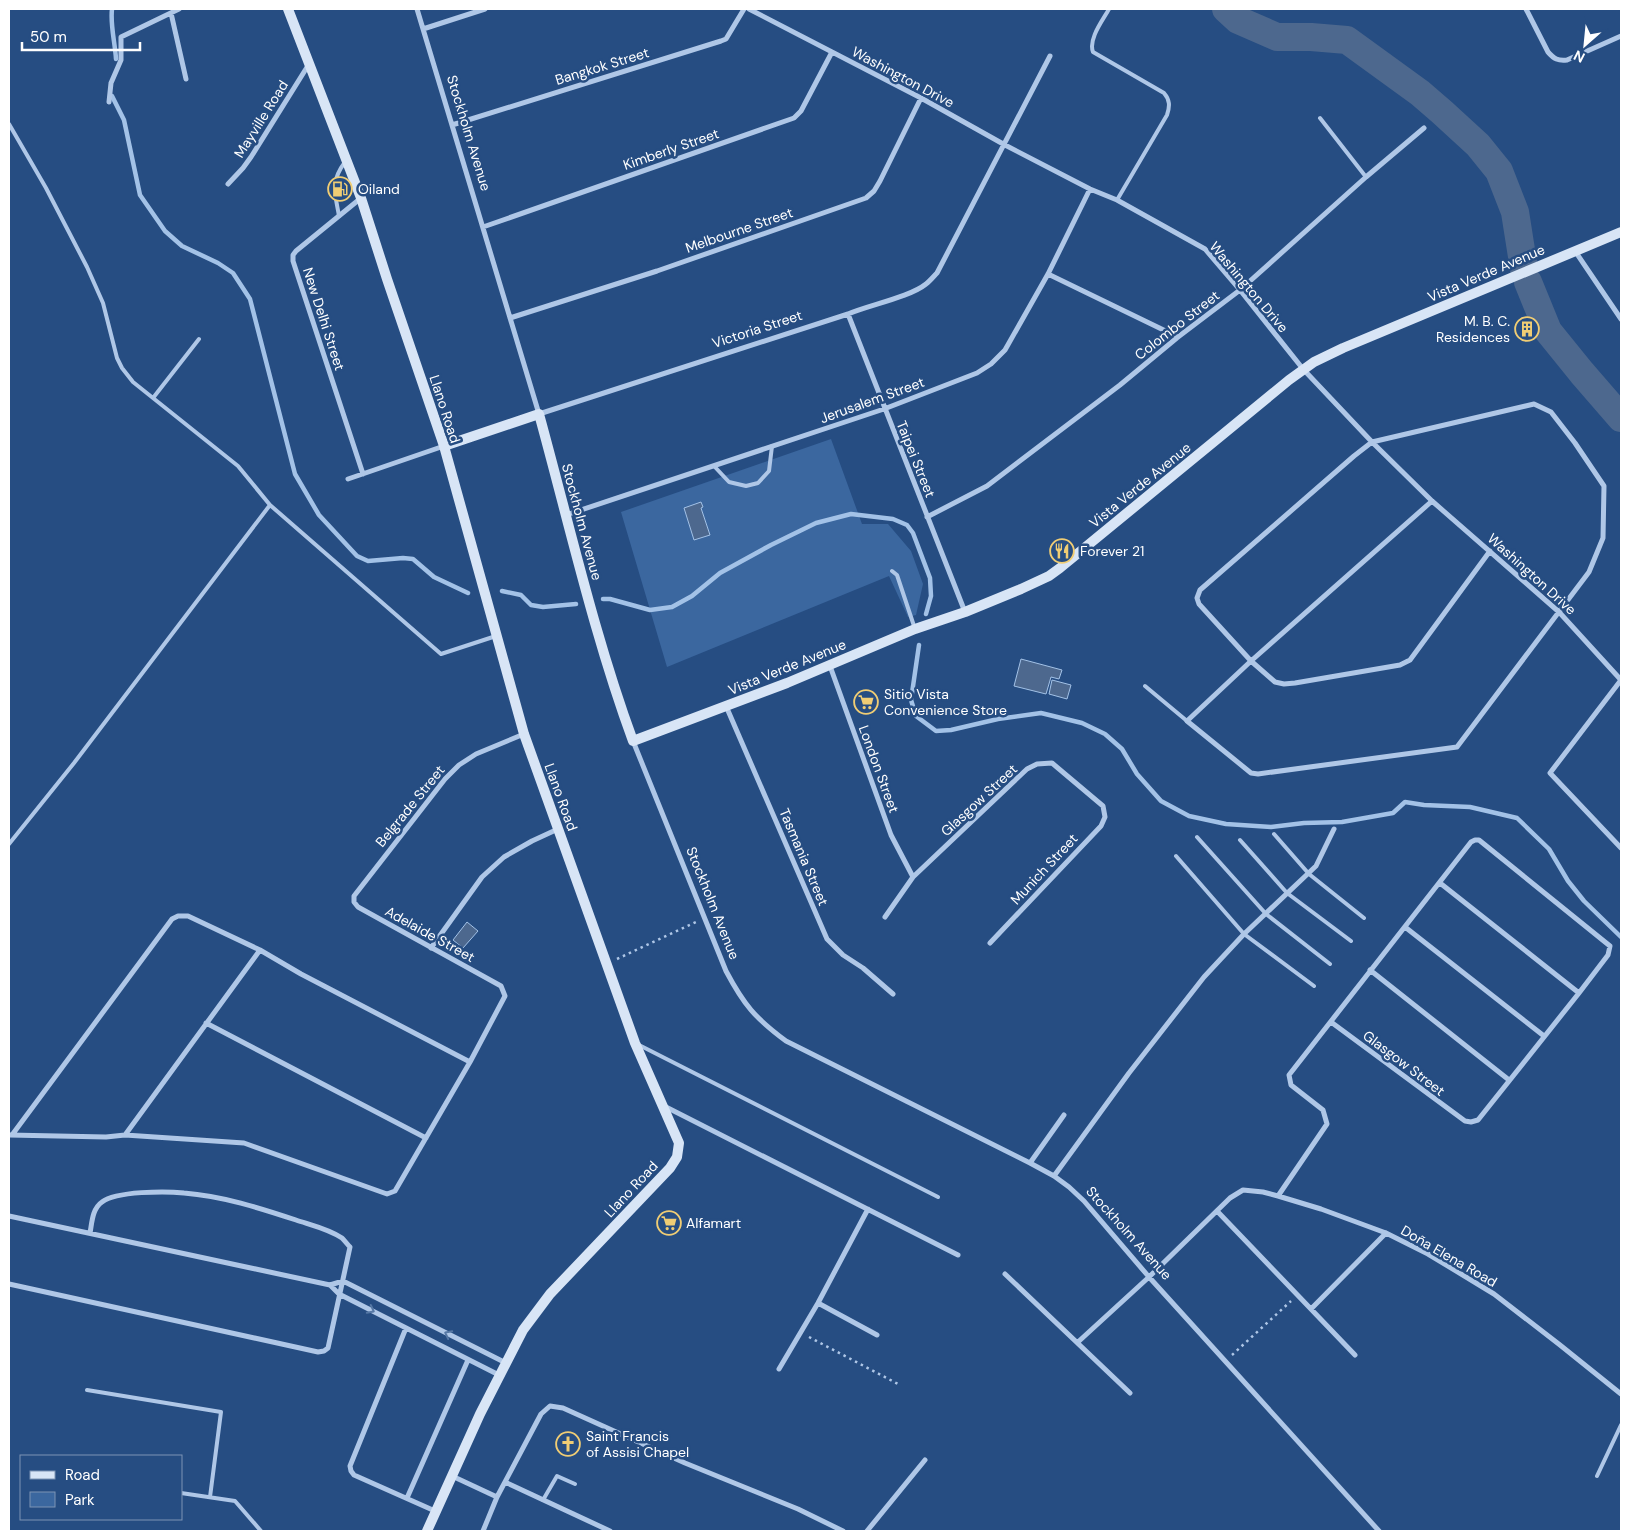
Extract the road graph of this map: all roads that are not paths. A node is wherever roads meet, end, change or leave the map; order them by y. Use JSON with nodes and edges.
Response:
{"nodes":[{"id":1,"x":179,"y":9,"type":"edge"},
{"id":2,"x":288,"y":9,"type":"edge"},
{"id":3,"x":417,"y":9,"type":"edge"},
{"id":4,"x":486,"y":9,"type":"edge"},
{"id":5,"x":744,"y":9,"type":"edge"},
{"id":6,"x":749,"y":9,"type":"edge"},
{"id":7,"x":1109,"y":9,"type":"edge"},
{"id":8,"x":1526,"y":9,"type":"edge"},
{"id":9,"x":170,"y":13,"type":"junction"},
{"id":10,"x":423,"y":29,"type":"junction"},
{"id":11,"x":1621,"y":36,"type":"edge"},
{"id":12,"x":832,"y":52,"type":"junction"},
{"id":13,"x":1050,"y":56,"type":"dead end"},
{"id":14,"x":310,"y":63,"type":"junction"},
{"id":15,"x":186,"y":79,"type":"dead end"},
{"id":16,"x":921,"y":98,"type":"junction"},
{"id":17,"x":109,"y":102,"type":"dead end"},
{"id":18,"x":1320,"y":118,"type":"dead end"},
{"id":19,"x":9,"y":124,"type":"edge"},
{"id":20,"x":452,"y":125,"type":"junction"},
{"id":21,"x":1424,"y":128,"type":"dead end"},
{"id":22,"x":1005,"y":145,"type":"junction"},
{"id":23,"x":347,"y":160,"type":"junction"},
{"id":24,"x":1366,"y":177,"type":"junction"},
{"id":25,"x":228,"y":184,"type":"dead end"},
{"id":26,"x":1090,"y":189,"type":"junction"},
{"id":27,"x":361,"y":198,"type":"junction"},
{"id":28,"x":1117,"y":200,"type":"junction"},
{"id":29,"x":339,"y":216,"type":"junction"},
{"id":30,"x":483,"y":227,"type":"junction"},
{"id":31,"x":1621,"y":232,"type":"edge"},
{"id":32,"x":1574,"y":251,"type":"junction"},
{"id":33,"x":1048,"y":274,"type":"junction"},
{"id":34,"x":1240,"y":290,"type":"junction"},
{"id":35,"x":848,"y":314,"type":"junction"},
{"id":36,"x":510,"y":318,"type":"junction"},
{"id":37,"x":1621,"y":319,"type":"edge"},
{"id":38,"x":1178,"y":337,"type":"junction"},
{"id":39,"x":199,"y":339,"type":"dead end"},
{"id":40,"x":1303,"y":370,"type":"junction"},
{"id":41,"x":153,"y":398,"type":"junction"},
{"id":42,"x":884,"y":409,"type":"junction"},
{"id":43,"x":539,"y":414,"type":"junction"},
{"id":44,"x":1372,"y":442,"type":"junction"},
{"id":45,"x":444,"y":446,"type":"junction"},
{"id":46,"x":772,"y":446,"type":"junction"},
{"id":47,"x":714,"y":466,"type":"junction"},
{"id":48,"x":363,"y":474,"type":"junction"},
{"id":49,"x":348,"y":479,"type":"dead end"},
{"id":50,"x":1432,"y":501,"type":"junction"},
{"id":51,"x":270,"y":505,"type":"junction"},
{"id":52,"x":566,"y":515,"type":"junction"},
{"id":53,"x":927,"y":517,"type":"junction"},
{"id":54,"x":1490,"y":551,"type":"junction"},
{"id":55,"x":892,"y":571,"type":"dead end"},
{"id":56,"x":965,"y":612,"type":"junction"},
{"id":57,"x":1559,"y":612,"type":"junction"},
{"id":58,"x":915,"y":629,"type":"junction"},
{"id":59,"x":496,"y":636,"type":"junction"},
{"id":60,"x":1251,"y":661,"type":"junction"},
{"id":61,"x":830,"y":666,"type":"junction"},
{"id":62,"x":1621,"y":680,"type":"edge"},
{"id":63,"x":1145,"y":686,"type":"dead end"},
{"id":64,"x":726,"y":706,"type":"junction"},
{"id":65,"x":1187,"y":722,"type":"junction"},
{"id":66,"x":524,"y":734,"type":"junction"},
{"id":67,"x":633,"y":741,"type":"junction"},
{"id":68,"x":1103,"y":806,"type":"joint"},
{"id":69,"x":558,"y":829,"type":"junction"},
{"id":70,"x":1334,"y":829,"type":"dead end"},
{"id":71,"x":1274,"y":834,"type":"dead end"},
{"id":72,"x":1197,"y":837,"type":"dead end"},
{"id":73,"x":1240,"y":840,"type":"dead end"},
{"id":74,"x":9,"y":844,"type":"edge"},
{"id":75,"x":1621,"y":848,"type":"edge"},
{"id":76,"x":1176,"y":856,"type":"dead end"},
{"id":77,"x":1308,"y":874,"type":"junction"},
{"id":78,"x":913,"y":878,"type":"junction"},
{"id":79,"x":1440,"y":883,"type":"junction"},
{"id":80,"x":1287,"y":894,"type":"junction"},
{"id":81,"x":354,"y":896,"type":"joint"},
{"id":82,"x":1266,"y":914,"type":"junction"},
{"id":83,"x":885,"y":917,"type":"dead end"},
{"id":84,"x":1364,"y":918,"type":"dead end"},
{"id":85,"x":1405,"y":927,"type":"junction"},
{"id":86,"x":1244,"y":934,"type":"junction"},
{"id":87,"x":1350,"y":941,"type":"dead end"},
{"id":88,"x":990,"y":943,"type":"dead end"},
{"id":89,"x":431,"y":948,"type":"junction"},
{"id":90,"x":260,"y":950,"type":"junction"},
{"id":91,"x":1330,"y":964,"type":"dead end"},
{"id":92,"x":1370,"y":970,"type":"junction"},
{"id":93,"x":1314,"y":986,"type":"dead end"},
{"id":94,"x":1579,"y":993,"type":"junction"},
{"id":95,"x":893,"y":994,"type":"dead end"},
{"id":96,"x":1331,"y":1022,"type":"junction"},
{"id":97,"x":206,"y":1023,"type":"junction"},
{"id":98,"x":1544,"y":1036,"type":"junction"},
{"id":99,"x":635,"y":1043,"type":"junction"},
{"id":100,"x":470,"y":1062,"type":"junction"},
{"id":101,"x":1509,"y":1080,"type":"junction"},
{"id":102,"x":661,"y":1105,"type":"junction"},
{"id":103,"x":1064,"y":1115,"type":"dead end"},
{"id":104,"x":10,"y":1135,"type":"edge"},
{"id":105,"x":125,"y":1136,"type":"junction"},
{"id":106,"x":426,"y":1138,"type":"junction"},
{"id":107,"x":1030,"y":1163,"type":"junction"},
{"id":108,"x":1054,"y":1176,"type":"junction"},
{"id":109,"x":1278,"y":1196,"type":"junction"},
{"id":110,"x":938,"y":1197,"type":"dead end"},
{"id":111,"x":868,"y":1209,"type":"junction"},
{"id":112,"x":1217,"y":1211,"type":"junction"},
{"id":113,"x":9,"y":1216,"type":"edge"},
{"id":114,"x":90,"y":1233,"type":"junction"},
{"id":115,"x":1386,"y":1233,"type":"junction"},
{"id":116,"x":958,"y":1254,"type":"dead end"},
{"id":117,"x":1005,"y":1274,"type":"dead end"},
{"id":118,"x":1149,"y":1277,"type":"junction"},
{"id":119,"x":343,"y":1281,"type":"junction"},
{"id":120,"x":9,"y":1284,"type":"edge"},
{"id":121,"x":330,"y":1285,"type":"junction"},
{"id":122,"x":339,"y":1294,"type":"junction"},
{"id":123,"x":818,"y":1303,"type":"junction"},
{"id":124,"x":1311,"y":1309,"type":"junction"},
{"id":125,"x":406,"y":1328,"type":"junction"},
{"id":126,"x":877,"y":1335,"type":"dead end"},
{"id":127,"x":1078,"y":1342,"type":"junction"},
{"id":128,"x":1355,"y":1355,"type":"dead end"},
{"id":129,"x":468,"y":1360,"type":"junction"},
{"id":130,"x":506,"y":1363,"type":"junction"},
{"id":131,"x":779,"y":1369,"type":"dead end"},
{"id":132,"x":499,"y":1375,"type":"junction"},
{"id":133,"x":87,"y":1390,"type":"dead end"},
{"id":134,"x":1130,"y":1393,"type":"dead end"},
{"id":135,"x":1621,"y":1394,"type":"edge"},
{"id":136,"x":1621,"y":1425,"type":"edge"},
{"id":137,"x":925,"y":1460,"type":"dead end"},
{"id":138,"x":452,"y":1476,"type":"junction"},
{"id":139,"x":1597,"y":1476,"type":"dead end"},
{"id":140,"x":505,"y":1482,"type":"junction"},
{"id":141,"x":575,"y":1484,"type":"dead end"},
{"id":142,"x":182,"y":1493,"type":"edge"},
{"id":143,"x":210,"y":1497,"type":"junction"},
{"id":144,"x":497,"y":1497,"type":"junction"},
{"id":145,"x":407,"y":1498,"type":"junction"},
{"id":146,"x":543,"y":1500,"type":"junction"},
{"id":147,"x":435,"y":1511,"type":"junction"},
{"id":148,"x":261,"y":1531,"type":"edge"},
{"id":149,"x":428,"y":1531,"type":"edge"},
{"id":150,"x":483,"y":1531,"type":"edge"},
{"id":151,"x":610,"y":1531,"type":"edge"},
{"id":152,"x":843,"y":1531,"type":"edge"},
{"id":153,"x":867,"y":1531,"type":"edge"},
{"id":154,"x":1379,"y":1531,"type":"edge"}],
"edges":[{"from":1,"to":9,"type":"street"},
{"from":2,"to":14,"type":"main road","name":"Llano Road"},
{"from":3,"to":10,"type":"street","name":"Stockholm Avenue"},
{"from":4,"to":10,"type":"street"},
{"from":5,"to":20,"type":"street","name":"Bangkok Street"},
{"from":6,"to":12,"type":"street","name":"Washington Drive"},
{"from":7,"to":28,"type":"lane"},
{"from":8,"to":11,"type":"street"},
{"from":9,"to":15,"type":"street"},
{"from":9,"to":17,"type":"street"},
{"from":10,"to":20,"type":"street","name":"Stockholm Avenue"},
{"from":12,"to":16,"type":"street","name":"Washington Drive"},
{"from":12,"to":30,"type":"street","name":"Kimberly Street"},
{"from":13,"to":22,"type":"street","name":"Victoria Street"},
{"from":14,"to":23,"type":"main road","name":"Llano Road"},
{"from":14,"to":25,"type":"street","name":"Mayville Road"},
{"from":16,"to":22,"type":"street","name":"Washington Drive"},
{"from":16,"to":36,"type":"street","name":"Melbourne Street"},
{"from":18,"to":24,"type":"lane"},
{"from":19,"to":41,"type":"lane"},
{"from":20,"to":30,"type":"street","name":"Stockholm Avenue"},
{"from":21,"to":24,"type":"street","name":"Colombo Street"},
{"from":22,"to":26,"type":"street","name":"Washington Drive"},
{"from":22,"to":35,"type":"street","name":"Victoria Street"},
{"from":23,"to":27,"type":"main road","name":"Llano Road"},
{"from":23,"to":29,"type":"lane"},
{"from":24,"to":34,"type":"street","name":"Colombo Street"},
{"from":26,"to":28,"type":"street","name":"Washington Drive"},
{"from":26,"to":33,"type":"street","name":"Jerusalem Street"},
{"from":27,"to":29,"type":"street","name":"New Delhi Street"},
{"from":27,"to":45,"type":"main road","name":"Llano Road"},
{"from":28,"to":34,"type":"street","name":"Washington Drive"},
{"from":29,"to":48,"type":"street","name":"New Delhi Street"},
{"from":30,"to":36,"type":"street","name":"Stockholm Avenue"},
{"from":31,"to":32,"type":"main road","name":"Vista Verde Avenue"},
{"from":32,"to":37,"type":"street"},
{"from":32,"to":40,"type":"main road","name":"Vista Verde Avenue"},
{"from":33,"to":38,"type":"street"},
{"from":33,"to":42,"type":"street","name":"Jerusalem Street"},
{"from":34,"to":38,"type":"street","name":"Colombo Street"},
{"from":34,"to":40,"type":"street","name":"Washington Drive"},
{"from":35,"to":42,"type":"street","name":"Taipei Street"},
{"from":35,"to":43,"type":"street","name":"Victoria Street"},
{"from":36,"to":43,"type":"street","name":"Stockholm Avenue"},
{"from":38,"to":53,"type":"street","name":"Colombo Street"},
{"from":39,"to":41,"type":"lane"},
{"from":40,"to":44,"type":"street","name":"Washington Drive"},
{"from":40,"to":56,"type":"main road","name":"Vista Verde Avenue"},
{"from":41,"to":51,"type":"lane"},
{"from":42,"to":46,"type":"street","name":"Jerusalem Street"},
{"from":42,"to":53,"type":"street","name":"Taipei Street"},
{"from":43,"to":45,"type":"main road","name":"Victoria Street"},
{"from":43,"to":52,"type":"main road","name":"Stockholm Avenue"},
{"from":44,"to":50,"type":"street","name":"Washington Drive"},
{"from":44,"to":57,"type":"street"},
{"from":44,"to":60,"type":"street"},
{"from":45,"to":48,"type":"street","name":"Victoria Street"},
{"from":45,"to":59,"type":"main road","name":"Llano Road"},
{"from":46,"to":47,"type":"street","name":"Jerusalem Street"},
{"from":46,"to":47,"type":"lane"},
{"from":47,"to":52,"type":"street","name":"Jerusalem Street"},
{"from":48,"to":49,"type":"street","name":"Victoria Street"},
{"from":50,"to":54,"type":"street","name":"Washington Drive"},
{"from":50,"to":60,"type":"street"},
{"from":51,"to":59,"type":"lane"},
{"from":51,"to":74,"type":"lane"},
{"from":52,"to":67,"type":"main road","name":"Stockholm Avenue"},
{"from":53,"to":56,"type":"street","name":"Taipei Street"},
{"from":54,"to":57,"type":"street","name":"Washington Drive"},
{"from":54,"to":60,"type":"street"},
{"from":55,"to":58,"type":"lane"},
{"from":56,"to":58,"type":"main road","name":"Vista Verde Avenue"},
{"from":57,"to":62,"type":"street","name":"Washington Drive"},
{"from":57,"to":65,"type":"street"},
{"from":58,"to":61,"type":"main road","name":"Vista Verde Avenue"},
{"from":59,"to":66,"type":"main road","name":"Llano Road"},
{"from":60,"to":65,"type":"street"},
{"from":61,"to":64,"type":"main road","name":"Vista Verde Avenue"},
{"from":61,"to":78,"type":"street","name":"London Street"},
{"from":62,"to":75,"type":"street"},
{"from":63,"to":65,"type":"lane"},
{"from":64,"to":67,"type":"main road","name":"Vista Verde Avenue"},
{"from":64,"to":95,"type":"street","name":"Tasmania Street"},
{"from":66,"to":69,"type":"main road","name":"Llano Road"},
{"from":66,"to":81,"type":"street","name":"Belgrade Street"},
{"from":67,"to":107,"type":"street","name":"Stockholm Avenue"},
{"from":68,"to":78,"type":"street","name":"Glasgow Street"},
{"from":68,"to":88,"type":"street","name":"Munich Street"},
{"from":69,"to":89,"type":"street"},
{"from":69,"to":99,"type":"main road","name":"Llano Road"},
{"from":70,"to":77,"type":"street"},
{"from":71,"to":77,"type":"lane"},
{"from":72,"to":82,"type":"lane"},
{"from":73,"to":80,"type":"lane"},
{"from":76,"to":86,"type":"lane"},
{"from":77,"to":80,"type":"street"},
{"from":77,"to":84,"type":"lane"},
{"from":78,"to":83,"type":"street","name":"Glasgow Street"},
{"from":79,"to":85,"type":"street"},
{"from":79,"to":94,"type":"street"},
{"from":79,"to":94,"type":"street"},
{"from":80,"to":82,"type":"street"},
{"from":80,"to":87,"type":"lane"},
{"from":81,"to":89,"type":"street","name":"Adelaide Street"},
{"from":82,"to":86,"type":"street"},
{"from":82,"to":91,"type":"lane"},
{"from":85,"to":92,"type":"street"},
{"from":85,"to":98,"type":"street"},
{"from":86,"to":93,"type":"lane"},
{"from":86,"to":108,"type":"street"},
{"from":89,"to":100,"type":"street","name":"Adelaide Street"},
{"from":90,"to":97,"type":"street"},
{"from":90,"to":100,"type":"street"},
{"from":90,"to":104,"type":"street"},
{"from":92,"to":96,"type":"street"},
{"from":92,"to":101,"type":"street"},
{"from":94,"to":98,"type":"street"},
{"from":96,"to":101,"type":"street","name":"Glasgow Street"},
{"from":96,"to":109,"type":"street"},
{"from":97,"to":105,"type":"street"},
{"from":97,"to":106,"type":"street"},
{"from":98,"to":101,"type":"street"},
{"from":99,"to":102,"type":"main road","name":"Llano Road"},
{"from":99,"to":110,"type":"lane"},
{"from":100,"to":106,"type":"street"},
{"from":102,"to":111,"type":"street"},
{"from":102,"to":130,"type":"main road","name":"Llano Road"},
{"from":103,"to":107,"type":"street"},
{"from":104,"to":105,"type":"street"},
{"from":105,"to":106,"type":"street"},
{"from":107,"to":108,"type":"street","name":"Stockholm Avenue"},
{"from":108,"to":118,"type":"street","name":"Stockholm Avenue"},
{"from":109,"to":112,"type":"street","name":"Doña Elena Road"},
{"from":109,"to":115,"type":"street","name":"Doña Elena Road"},
{"from":111,"to":116,"type":"street"},
{"from":111,"to":123,"type":"street"},
{"from":112,"to":118,"type":"street","name":"Doña Elena Road"},
{"from":112,"to":124,"type":"street"},
{"from":113,"to":114,"type":"street"},
{"from":114,"to":119,"type":"street"},
{"from":114,"to":121,"type":"street"},
{"from":115,"to":124,"type":"street"},
{"from":115,"to":135,"type":"street","name":"Doña Elena Road"},
{"from":117,"to":127,"type":"street"},
{"from":118,"to":127,"type":"street","name":"Doña Elena Road"},
{"from":118,"to":154,"type":"street","name":"Stockholm Avenue"},
{"from":119,"to":121,"type":"street"},
{"from":119,"to":122,"type":"street"},
{"from":130,"to":119,"type":"street","one_way":true},
{"from":120,"to":122,"type":"street"},
{"from":121,"to":122,"type":"street"},
{"from":122,"to":125,"type":"street","one_way":true},
{"from":123,"to":126,"type":"street"},
{"from":123,"to":131,"type":"street"},
{"from":124,"to":128,"type":"street"},
{"from":125,"to":129,"type":"street"},
{"from":125,"to":145,"type":"street"},
{"from":127,"to":134,"type":"street"},
{"from":129,"to":132,"type":"street"},
{"from":129,"to":145,"type":"street"},
{"from":130,"to":132,"type":"main road","name":"Llano Road"},
{"from":132,"to":138,"type":"main road","name":"Llano Road"},
{"from":133,"to":143,"type":"lane"},
{"from":136,"to":139,"type":"lane"},
{"from":137,"to":153,"type":"street"},
{"from":138,"to":144,"type":"street"},
{"from":138,"to":147,"type":"main road","name":"Llano Road"},
{"from":140,"to":144,"type":"street"},
{"from":140,"to":146,"type":"street"},
{"from":140,"to":152,"type":"street"},
{"from":141,"to":146,"type":"lane"},
{"from":142,"to":143,"type":"lane"},
{"from":143,"to":148,"type":"lane"},
{"from":144,"to":150,"type":"street"},
{"from":145,"to":147,"type":"street"},
{"from":146,"to":151,"type":"street"},
{"from":147,"to":149,"type":"main road","name":"Llano Road"}]}
